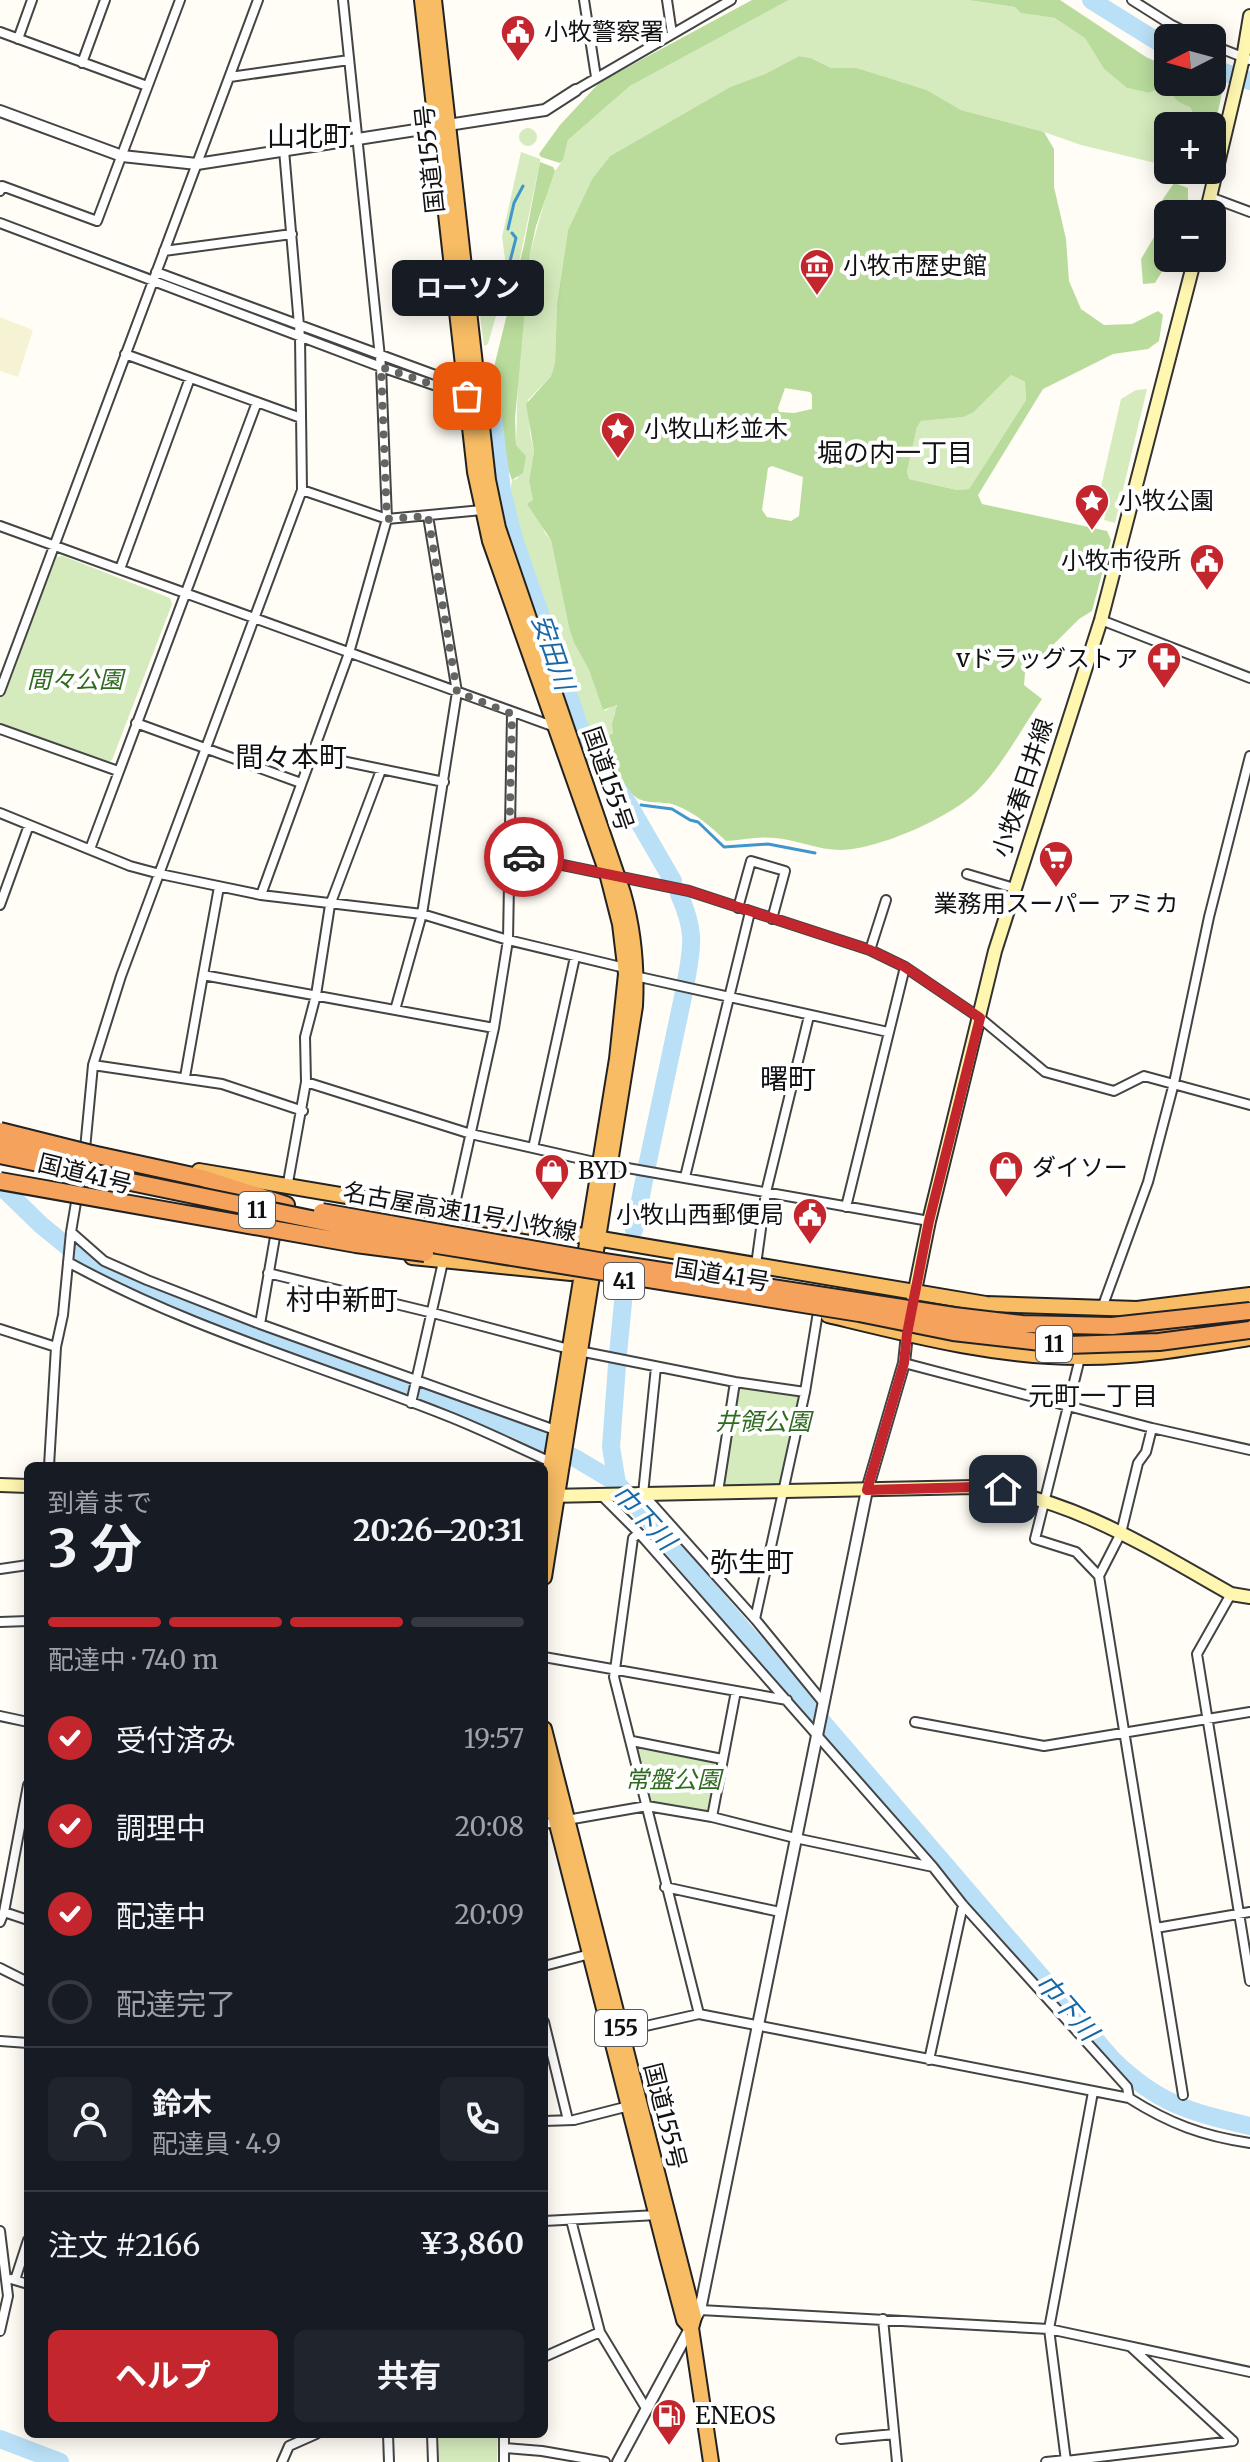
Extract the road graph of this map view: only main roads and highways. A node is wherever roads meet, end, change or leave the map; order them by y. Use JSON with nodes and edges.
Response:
{"nodes":[{"id":1,"x":422,"y":0,"type":"edge"},
{"id":2,"x":434,"y":0,"type":"edge"},
{"id":3,"x":1250,"y":16,"type":"edge"},
{"id":4,"x":1245,"y":62,"type":"edge"},
{"id":5,"x":443,"y":126,"type":"junction"},
{"id":6,"x":1209,"y":200,"type":"edge"},
{"id":7,"x":1191,"y":272,"type":"edge"},
{"id":8,"x":612,"y":874,"type":"junction"},
{"id":9,"x":0,"y":1129,"type":"edge"},
{"id":10,"x":0,"y":1143,"type":"edge"},
{"id":11,"x":0,"y":1155,"type":"edge"},
{"id":12,"x":0,"y":1175,"type":"edge"},
{"id":13,"x":0,"y":1181,"type":"edge"},
{"id":14,"x":286,"y":1205,"type":"junction"},
{"id":15,"x":592,"y":1238,"type":"junction"},
{"id":16,"x":514,"y":1258,"type":"junction"},
{"id":17,"x":586,"y":1275,"type":"junction"},
{"id":18,"x":915,"y":1294,"type":"junction"},
{"id":19,"x":1250,"y":1295,"type":"edge"},
{"id":20,"x":1250,"y":1311,"type":"edge"},
{"id":21,"x":859,"y":1313,"type":"junction"},
{"id":22,"x":1250,"y":1319,"type":"edge"},
{"id":23,"x":1250,"y":1330,"type":"edge"},
{"id":24,"x":907,"y":1334,"type":"junction"},
{"id":25,"x":1250,"y":1338,"type":"edge"},
{"id":26,"x":0,"y":1485,"type":"edge"},
{"id":27,"x":24,"y":1486,"type":"edge"},
{"id":28,"x":548,"y":1499,"type":"edge"},
{"id":29,"x":1250,"y":1597,"type":"edge"},
{"id":30,"x":548,"y":1760,"type":"edge"},
{"id":31,"x":548,"y":1789,"type":"edge"},
{"id":32,"x":556,"y":1821,"type":"edge"},
{"id":33,"x":616,"y":2032,"type":"junction"},
{"id":34,"x":691,"y":2328,"type":"junction"},
{"id":35,"x":711,"y":2462,"type":"edge"}],
"edges":[{"from":1,"to":5,"type":"highway","name":"国道155号"},
{"from":2,"to":5,"type":"highway","name":"国道155号"},
{"from":3,"to":4,"type":"main road"},
{"from":4,"to":6,"type":"main road"},
{"from":5,"to":8,"type":"highway","name":"国道155号"},
{"from":5,"to":8,"type":"highway","name":"国道155号"},
{"from":7,"to":18,"type":"main road","name":"小牧春日井線"},
{"from":8,"to":15,"type":"highway","name":"国道155号"},
{"from":9,"to":14,"type":"highway","bridge":true},
{"from":9,"to":15,"type":"highway","name":"国道41号","number":"41"},
{"from":10,"to":14,"type":"highway","name":"名古屋高速11号小牧線","number":"11","bridge":true},
{"from":11,"to":16,"type":"highway","number":"11","bridge":true},
{"from":12,"to":17,"type":"highway","name":"国道41号","number":"41"},
{"from":13,"to":16,"type":"highway","bridge":true},
{"from":14,"to":20,"type":"highway","name":"名古屋高速11号小牧線","number":"11","bridge":true},
{"from":15,"to":17,"type":"highway","name":"国道155号"},
{"from":15,"to":18,"type":"highway","name":"国道41号","number":"41"},
{"from":16,"to":21,"type":"highway","name":"名古屋高速11号小牧線","number":"11","bridge":true},
{"from":17,"to":24,"type":"highway","name":"国道41号","number":"41"},
{"from":17,"to":28,"type":"highway","name":"国道155号"},
{"from":18,"to":19,"type":"highway","name":"国道41号","number":"41"},
{"from":18,"to":24,"type":"main road","name":"小牧春日井線"},
{"from":21,"to":22,"type":"highway","bridge":true},
{"from":21,"to":23,"type":"highway","name":"名古屋高速11号小牧線","number":"11","bridge":true},
{"from":24,"to":25,"type":"highway","name":"国道41号","number":"41"},
{"from":26,"to":27,"type":"main road"},
{"from":28,"to":29,"type":"main road"},
{"from":30,"to":32,"type":"highway","name":"国道155号","number":"155"},
{"from":31,"to":32,"type":"highway","name":"国道155号","number":"155"},
{"from":32,"to":33,"type":"highway","name":"国道155号","number":"155"},
{"from":32,"to":33,"type":"highway","name":"国道155号","number":"155"},
{"from":33,"to":34,"type":"highway","name":"国道155号","number":"155"},
{"from":33,"to":34,"type":"highway","name":"国道155号","number":"155"},
{"from":34,"to":35,"type":"highway","name":"国道155号","number":"155"}]}
